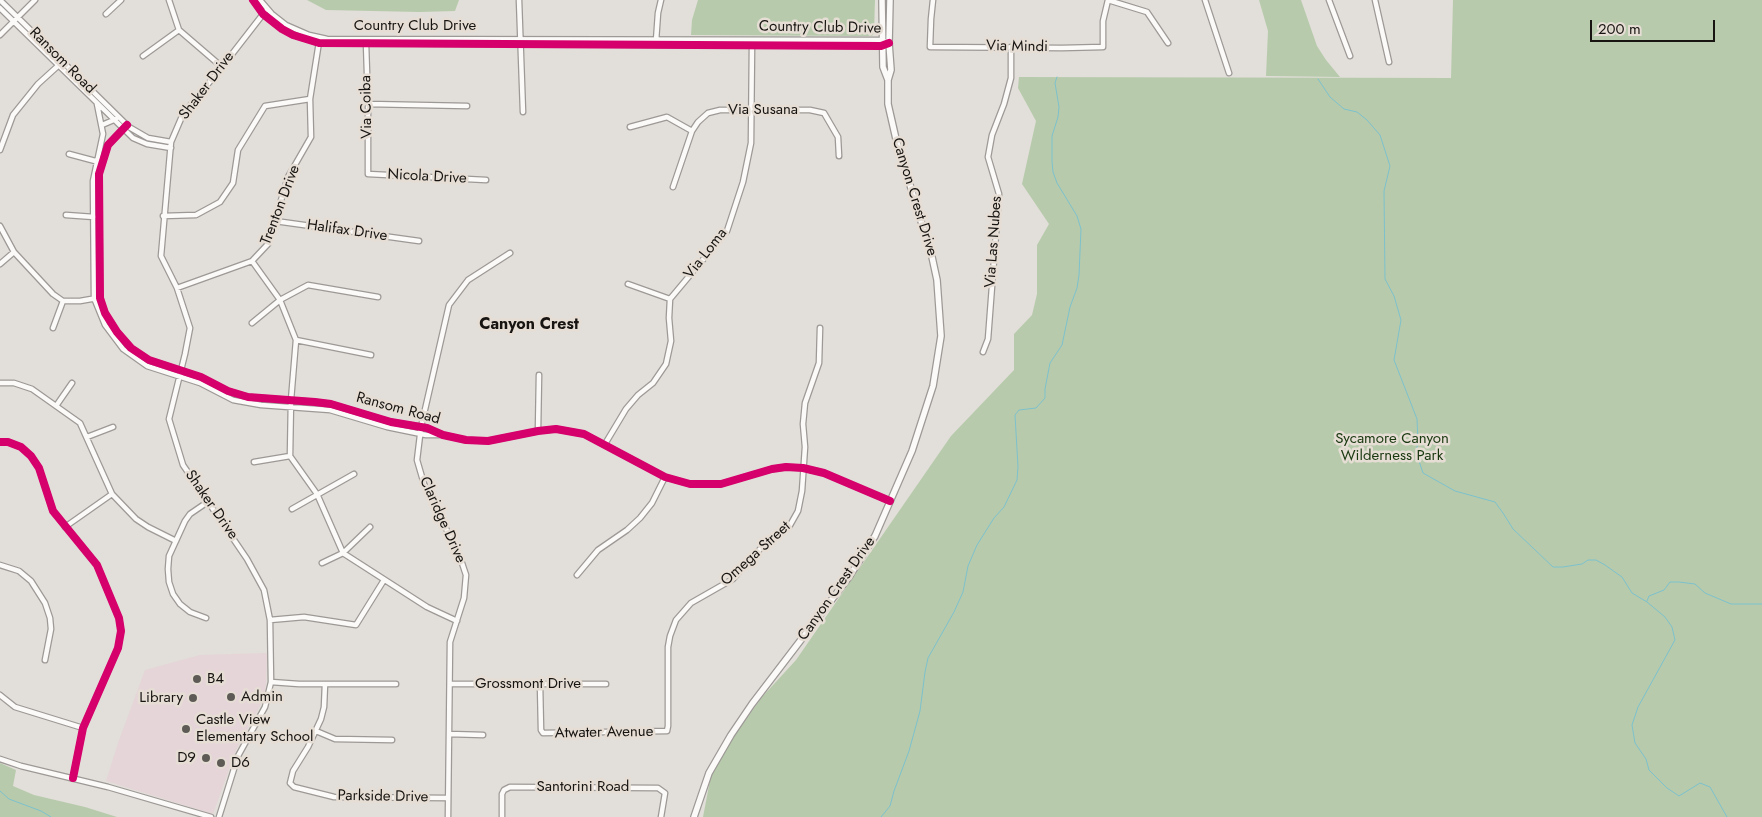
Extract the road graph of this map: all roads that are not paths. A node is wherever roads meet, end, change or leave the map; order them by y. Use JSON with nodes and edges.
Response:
{"nodes":[{"id":1,"x":0,"y":0,"type":"edge"},
{"id":2,"x":35,"y":0,"type":"edge"},
{"id":3,"x":121,"y":0,"type":"edge"},
{"id":4,"x":169,"y":0,"type":"edge"},
{"id":5,"x":253,"y":0,"type":"edge"},
{"id":6,"x":260,"y":0,"type":"edge"},
{"id":7,"x":519,"y":0,"type":"edge"},
{"id":8,"x":661,"y":0,"type":"edge"},
{"id":9,"x":882,"y":0,"type":"edge"},
{"id":10,"x":890,"y":0,"type":"edge"},
{"id":11,"x":933,"y":0,"type":"edge"},
{"id":12,"x":1108,"y":0,"type":"edge"},
{"id":13,"x":1205,"y":0,"type":"edge"},
{"id":14,"x":1330,"y":0,"type":"edge"},
{"id":15,"x":1375,"y":0,"type":"edge"},
{"id":16,"x":0,"y":8,"type":"edge"},
{"id":17,"x":267,"y":9,"type":"junction"},
{"id":18,"x":106,"y":14,"type":"dead end"},
{"id":19,"x":262,"y":14,"type":"junction"},
{"id":20,"x":16,"y":20,"type":"junction"},
{"id":21,"x":179,"y":30,"type":"junction"},
{"id":22,"x":0,"y":35,"type":"edge"},
{"id":23,"x":656,"y":40,"type":"junction"},
{"id":24,"x":319,"y":41,"type":"junction"},
{"id":25,"x":366,"y":42,"type":"junction"},
{"id":26,"x":520,"y":42,"type":"junction"},
{"id":27,"x":752,"y":43,"type":"junction"},
{"id":28,"x":881,"y":43,"type":"junction"},
{"id":29,"x":889,"y":43,"type":"junction"},
{"id":30,"x":1168,"y":43,"type":"dead end"},
{"id":31,"x":656,"y":46,"type":"junction"},
{"id":32,"x":1011,"y":47,"type":"junction"},
{"id":33,"x":144,"y":56,"type":"dead end"},
{"id":34,"x":1350,"y":56,"type":"dead end"},
{"id":35,"x":63,"y":61,"type":"junction"},
{"id":36,"x":1389,"y":62,"type":"dead end"},
{"id":37,"x":58,"y":65,"type":"junction"},
{"id":38,"x":222,"y":67,"type":"junction"},
{"id":39,"x":1229,"y":73,"type":"dead end"},
{"id":40,"x":888,"y":80,"type":"junction"},
{"id":41,"x":310,"y":100,"type":"junction"},
{"id":42,"x":98,"y":104,"type":"junction"},
{"id":43,"x":368,"y":104,"type":"junction"},
{"id":44,"x":467,"y":106,"type":"dead end"},
{"id":45,"x":751,"y":110,"type":"junction"},
{"id":46,"x":523,"y":112,"type":"dead end"},
{"id":47,"x":114,"y":120,"type":"junction"},
{"id":48,"x":123,"y":121,"type":"junction"},
{"id":49,"x":102,"y":125,"type":"junction"},
{"id":50,"x":630,"y":127,"type":"dead end"},
{"id":51,"x":121,"y":128,"type":"junction"},
{"id":52,"x":692,"y":131,"type":"junction"},
{"id":53,"x":171,"y":145,"type":"junction"},
{"id":54,"x":0,"y":150,"type":"edge"},
{"id":55,"x":69,"y":154,"type":"dead end"},
{"id":56,"x":839,"y":156,"type":"dead end"},
{"id":57,"x":100,"y":162,"type":"junction"},
{"id":58,"x":368,"y":174,"type":"joint"},
{"id":59,"x":486,"y":180,"type":"dead end"},
{"id":60,"x":673,"y":187,"type":"dead end"},
{"id":61,"x":66,"y":215,"type":"dead end"},
{"id":62,"x":164,"y":216,"type":"junction"},
{"id":63,"x":96,"y":217,"type":"junction"},
{"id":64,"x":275,"y":221,"type":"junction"},
{"id":65,"x":0,"y":226,"type":"edge"},
{"id":66,"x":419,"y":241,"type":"dead end"},
{"id":67,"x":14,"y":252,"type":"junction"},
{"id":68,"x":510,"y":253,"type":"dead end"},
{"id":69,"x":252,"y":261,"type":"junction"},
{"id":70,"x":0,"y":264,"type":"edge"},
{"id":71,"x":628,"y":284,"type":"dead end"},
{"id":72,"x":177,"y":288,"type":"junction"},
{"id":73,"x":378,"y":297,"type":"dead end"},
{"id":74,"x":97,"y":298,"type":"junction"},
{"id":75,"x":670,"y":299,"type":"junction"},
{"id":76,"x":63,"y":300,"type":"junction"},
{"id":77,"x":280,"y":300,"type":"junction"},
{"id":78,"x":252,"y":323,"type":"dead end"},
{"id":79,"x":53,"y":328,"type":"dead end"},
{"id":80,"x":820,"y":328,"type":"dead end"},
{"id":81,"x":296,"y":340,"type":"junction"},
{"id":82,"x":983,"y":352,"type":"dead end"},
{"id":83,"x":371,"y":356,"type":"dead end"},
{"id":84,"x":180,"y":373,"type":"junction"},
{"id":85,"x":539,"y":375,"type":"dead end"},
{"id":86,"x":0,"y":383,"type":"edge"},
{"id":87,"x":72,"y":383,"type":"dead end"},
{"id":88,"x":291,"y":400,"type":"junction"},
{"id":89,"x":56,"y":406,"type":"junction"},
{"id":90,"x":291,"y":406,"type":"junction"},
{"id":91,"x":114,"y":427,"type":"dead end"},
{"id":92,"x":420,"y":430,"type":"junction"},
{"id":93,"x":538,"y":431,"type":"junction"},
{"id":94,"x":88,"y":437,"type":"junction"},
{"id":95,"x":0,"y":442,"type":"edge"},
{"id":96,"x":605,"y":444,"type":"junction"},
{"id":97,"x":290,"y":456,"type":"junction"},
{"id":98,"x":254,"y":462,"type":"dead end"},
{"id":99,"x":803,"y":468,"type":"junction"},
{"id":100,"x":354,"y":474,"type":"dead end"},
{"id":101,"x":665,"y":477,"type":"junction"},
{"id":102,"x":112,"y":494,"type":"junction"},
{"id":103,"x":317,"y":494,"type":"junction"},
{"id":104,"x":209,"y":501,"type":"junction"},
{"id":105,"x":890,"y":501,"type":"junction"},
{"id":106,"x":292,"y":509,"type":"dead end"},
{"id":107,"x":65,"y":527,"type":"junction"},
{"id":108,"x":370,"y":527,"type":"dead end"},
{"id":109,"x":176,"y":541,"type":"junction"},
{"id":110,"x":342,"y":552,"type":"junction"},
{"id":111,"x":322,"y":564,"type":"dead end"},
{"id":112,"x":0,"y":565,"type":"edge"},
{"id":113,"x":577,"y":575,"type":"dead end"},
{"id":114,"x":384,"y":580,"type":"junction"},
{"id":115,"x":206,"y":618,"type":"dead end"},
{"id":116,"x":270,"y":620,"type":"junction"},
{"id":117,"x":457,"y":621,"type":"junction"},
{"id":118,"x":45,"y":660,"type":"dead end"},
{"id":119,"x":271,"y":682,"type":"junction"},
{"id":120,"x":325,"y":684,"type":"junction"},
{"id":121,"x":396,"y":684,"type":"dead end"},
{"id":122,"x":450,"y":684,"type":"junction"},
{"id":123,"x":540,"y":684,"type":"junction"},
{"id":124,"x":606,"y":684,"type":"dead end"},
{"id":125,"x":0,"y":695,"type":"edge"},
{"id":126,"x":83,"y":728,"type":"junction"},
{"id":127,"x":316,"y":731,"type":"junction"},
{"id":128,"x":667,"y":731,"type":"joint"},
{"id":129,"x":449,"y":734,"type":"junction"},
{"id":130,"x":483,"y":735,"type":"dead end"},
{"id":131,"x":392,"y":740,"type":"dead end"},
{"id":132,"x":0,"y":759,"type":"edge"},
{"id":133,"x":73,"y":778,"type":"junction"},
{"id":134,"x":448,"y":798,"type":"junction"},
{"id":135,"x":211,"y":817,"type":"edge"},
{"id":136,"x":219,"y":817,"type":"edge"},
{"id":137,"x":448,"y":817,"type":"edge"},
{"id":138,"x":502,"y":817,"type":"edge"},
{"id":139,"x":661,"y":817,"type":"edge"},
{"id":140,"x":694,"y":817,"type":"edge"}],
"edges":[{"from":1,"to":20,"type":"street","name":"Ransom Road"},
{"from":2,"to":20,"type":"street"},
{"from":3,"to":18,"type":"street"},
{"from":4,"to":21,"type":"street"},
{"from":5,"to":19,"type":"street","name":"Country Club Drive"},
{"from":6,"to":17,"type":"street","name":"Country Club Drive"},
{"from":7,"to":26,"type":"street"},
{"from":8,"to":23,"type":"street"},
{"from":9,"to":28,"type":"main road","name":"Canyon Crest Drive"},
{"from":10,"to":29,"type":"main road","name":"Canyon Crest Drive"},
{"from":11,"to":32,"type":"street","name":"Via Mindi"},
{"from":12,"to":30,"type":"street"},
{"from":12,"to":32,"type":"street","name":"Via Mindi"},
{"from":13,"to":39,"type":"street"},
{"from":14,"to":34,"type":"street"},
{"from":15,"to":36,"type":"street"},
{"from":16,"to":20,"type":"street","name":"Ransom Road"},
{"from":17,"to":19,"type":"street","name":"Shaker Drive"},
{"from":17,"to":24,"type":"street","name":"Country Club Drive"},
{"from":19,"to":24,"type":"street","name":"Country Club Drive"},
{"from":19,"to":38,"type":"street","name":"Shaker Drive"},
{"from":20,"to":22,"type":"street"},
{"from":20,"to":35,"type":"street","name":"Ransom Road"},
{"from":20,"to":37,"type":"street","name":"Ransom Road"},
{"from":21,"to":33,"type":"street"},
{"from":21,"to":38,"type":"street"},
{"from":23,"to":26,"type":"street","name":"Country Club Drive"},
{"from":23,"to":27,"type":"street","name":"Country Club Drive"},
{"from":23,"to":31,"type":"street"},
{"from":24,"to":25,"type":"street","name":"Country Club Drive"},
{"from":24,"to":41,"type":"street","name":"Trenton Drive"},
{"from":25,"to":26,"type":"street","name":"Country Club Drive"},
{"from":25,"to":43,"type":"street","name":"Via Coiba"},
{"from":26,"to":31,"type":"street","name":"Country Club Drive"},
{"from":26,"to":46,"type":"street"},
{"from":27,"to":28,"type":"street","name":"Country Club Drive"},
{"from":27,"to":31,"type":"street","name":"Country Club Drive"},
{"from":27,"to":45,"type":"street","name":"Via Loma"},
{"from":28,"to":29,"type":"street","name":"Country Club Drive"},
{"from":28,"to":40,"type":"main road","name":"Canyon Crest Drive"},
{"from":29,"to":40,"type":"main road","name":"Canyon Crest Drive"},
{"from":32,"to":82,"type":"street","name":"Via Las Nubes"},
{"from":35,"to":37,"type":"street"},
{"from":35,"to":48,"type":"street","name":"Ransom Road"},
{"from":37,"to":42,"type":"street","name":"Ransom Road"},
{"from":37,"to":54,"type":"street"},
{"from":38,"to":53,"type":"street","name":"Shaker Drive"},
{"from":40,"to":105,"type":"main road","name":"Canyon Crest Drive"},
{"from":41,"to":62,"type":"street"},
{"from":41,"to":64,"type":"street","name":"Trenton Drive"},
{"from":42,"to":47,"type":"street","name":"Ransom Road"},
{"from":42,"to":49,"type":"street","name":"Ransom Road"},
{"from":43,"to":44,"type":"street"},
{"from":43,"to":58,"type":"street","name":"Via Coiba"},
{"from":45,"to":52,"type":"street","name":"Via Susana"},
{"from":45,"to":56,"type":"street","name":"Via Susana"},
{"from":45,"to":75,"type":"street","name":"Via Loma"},
{"from":47,"to":48,"type":"street"},
{"from":47,"to":49,"type":"street"},
{"from":47,"to":51,"type":"street","name":"Ransom Road"},
{"from":48,"to":51,"type":"street","name":"Ransom Road"},
{"from":48,"to":53,"type":"street"},
{"from":49,"to":57,"type":"street","name":"Ransom Road"},
{"from":50,"to":52,"type":"street"},
{"from":51,"to":53,"type":"street"},
{"from":51,"to":57,"type":"street","name":"Ransom Road"},
{"from":52,"to":60,"type":"street","name":"Via Susana"},
{"from":53,"to":62,"type":"street","name":"Shaker Drive"},
{"from":55,"to":57,"type":"street"},
{"from":57,"to":63,"type":"street","name":"Ransom Road"},
{"from":58,"to":59,"type":"street","name":"Nicola Drive"},
{"from":61,"to":63,"type":"street"},
{"from":62,"to":72,"type":"street","name":"Shaker Drive"},
{"from":63,"to":74,"type":"street","name":"Ransom Road"},
{"from":64,"to":66,"type":"street","name":"Halifax Drive"},
{"from":64,"to":69,"type":"street","name":"Trenton Drive"},
{"from":65,"to":67,"type":"street"},
{"from":67,"to":70,"type":"street"},
{"from":67,"to":76,"type":"street"},
{"from":68,"to":92,"type":"street","name":"Claridge Drive"},
{"from":69,"to":72,"type":"street","name":"Trenton Drive"},
{"from":69,"to":77,"type":"street"},
{"from":71,"to":75,"type":"street"},
{"from":72,"to":84,"type":"street","name":"Shaker Drive"},
{"from":73,"to":77,"type":"street"},
{"from":74,"to":76,"type":"street"},
{"from":74,"to":84,"type":"street","name":"Ransom Road"},
{"from":75,"to":96,"type":"street"},
{"from":76,"to":79,"type":"street"},
{"from":77,"to":78,"type":"street"},
{"from":77,"to":81,"type":"street"},
{"from":80,"to":99,"type":"street","name":"Omega Street"},
{"from":81,"to":83,"type":"street"},
{"from":81,"to":88,"type":"street"},
{"from":84,"to":88,"type":"street","name":"Ransom Road"},
{"from":84,"to":90,"type":"street","name":"Ransom Road"},
{"from":84,"to":104,"type":"street","name":"Shaker Drive"},
{"from":85,"to":93,"type":"street"},
{"from":86,"to":89,"type":"street"},
{"from":87,"to":89,"type":"street"},
{"from":88,"to":90,"type":"street"},
{"from":88,"to":92,"type":"street","name":"Ransom Road"},
{"from":89,"to":94,"type":"street"},
{"from":90,"to":92,"type":"street","name":"Ransom Road"},
{"from":90,"to":97,"type":"street"},
{"from":91,"to":94,"type":"street"},
{"from":92,"to":93,"type":"street","name":"Ransom Road"},
{"from":92,"to":117,"type":"street","name":"Claridge Drive"},
{"from":93,"to":96,"type":"street","name":"Ransom Road"},
{"from":94,"to":102,"type":"street"},
{"from":95,"to":107,"type":"street"},
{"from":96,"to":101,"type":"street","name":"Ransom Road"},
{"from":97,"to":98,"type":"street"},
{"from":97,"to":103,"type":"street"},
{"from":99,"to":101,"type":"street","name":"Ransom Road"},
{"from":99,"to":105,"type":"street","name":"Ransom Road"},
{"from":99,"to":128,"type":"street","name":"Omega Street"},
{"from":100,"to":103,"type":"street"},
{"from":101,"to":113,"type":"street"},
{"from":102,"to":107,"type":"street"},
{"from":102,"to":109,"type":"street"},
{"from":103,"to":106,"type":"street"},
{"from":103,"to":110,"type":"street"},
{"from":104,"to":109,"type":"street"},
{"from":104,"to":116,"type":"street","name":"Shaker Drive"},
{"from":105,"to":140,"type":"main road","name":"Canyon Crest Drive"},
{"from":107,"to":126,"type":"street"},
{"from":108,"to":110,"type":"street"},
{"from":109,"to":115,"type":"street"},
{"from":110,"to":111,"type":"street"},
{"from":110,"to":114,"type":"street"},
{"from":112,"to":118,"type":"street"},
{"from":114,"to":116,"type":"street"},
{"from":114,"to":117,"type":"street"},
{"from":116,"to":119,"type":"street","name":"Shaker Drive"},
{"from":117,"to":122,"type":"street","name":"Claridge Drive"},
{"from":119,"to":120,"type":"street"},
{"from":119,"to":136,"type":"street","name":"Shaker Drive"},
{"from":120,"to":121,"type":"street"},
{"from":120,"to":127,"type":"street"},
{"from":122,"to":123,"type":"street","name":"Grossmont Drive"},
{"from":122,"to":129,"type":"street","name":"Claridge Drive"},
{"from":123,"to":124,"type":"street","name":"Grossmont Drive"},
{"from":123,"to":128,"type":"street","name":"Atwater Avenue"},
{"from":125,"to":126,"type":"street"},
{"from":126,"to":133,"type":"street"},
{"from":127,"to":131,"type":"street"},
{"from":127,"to":134,"type":"street","name":"Parkside Drive"},
{"from":129,"to":130,"type":"street"},
{"from":129,"to":134,"type":"street","name":"Claridge Drive"},
{"from":132,"to":133,"type":"street"},
{"from":133,"to":135,"type":"street"},
{"from":134,"to":137,"type":"street","name":"Claridge Drive"},
{"from":138,"to":139,"type":"street","name":"Santorini Road"}]}
